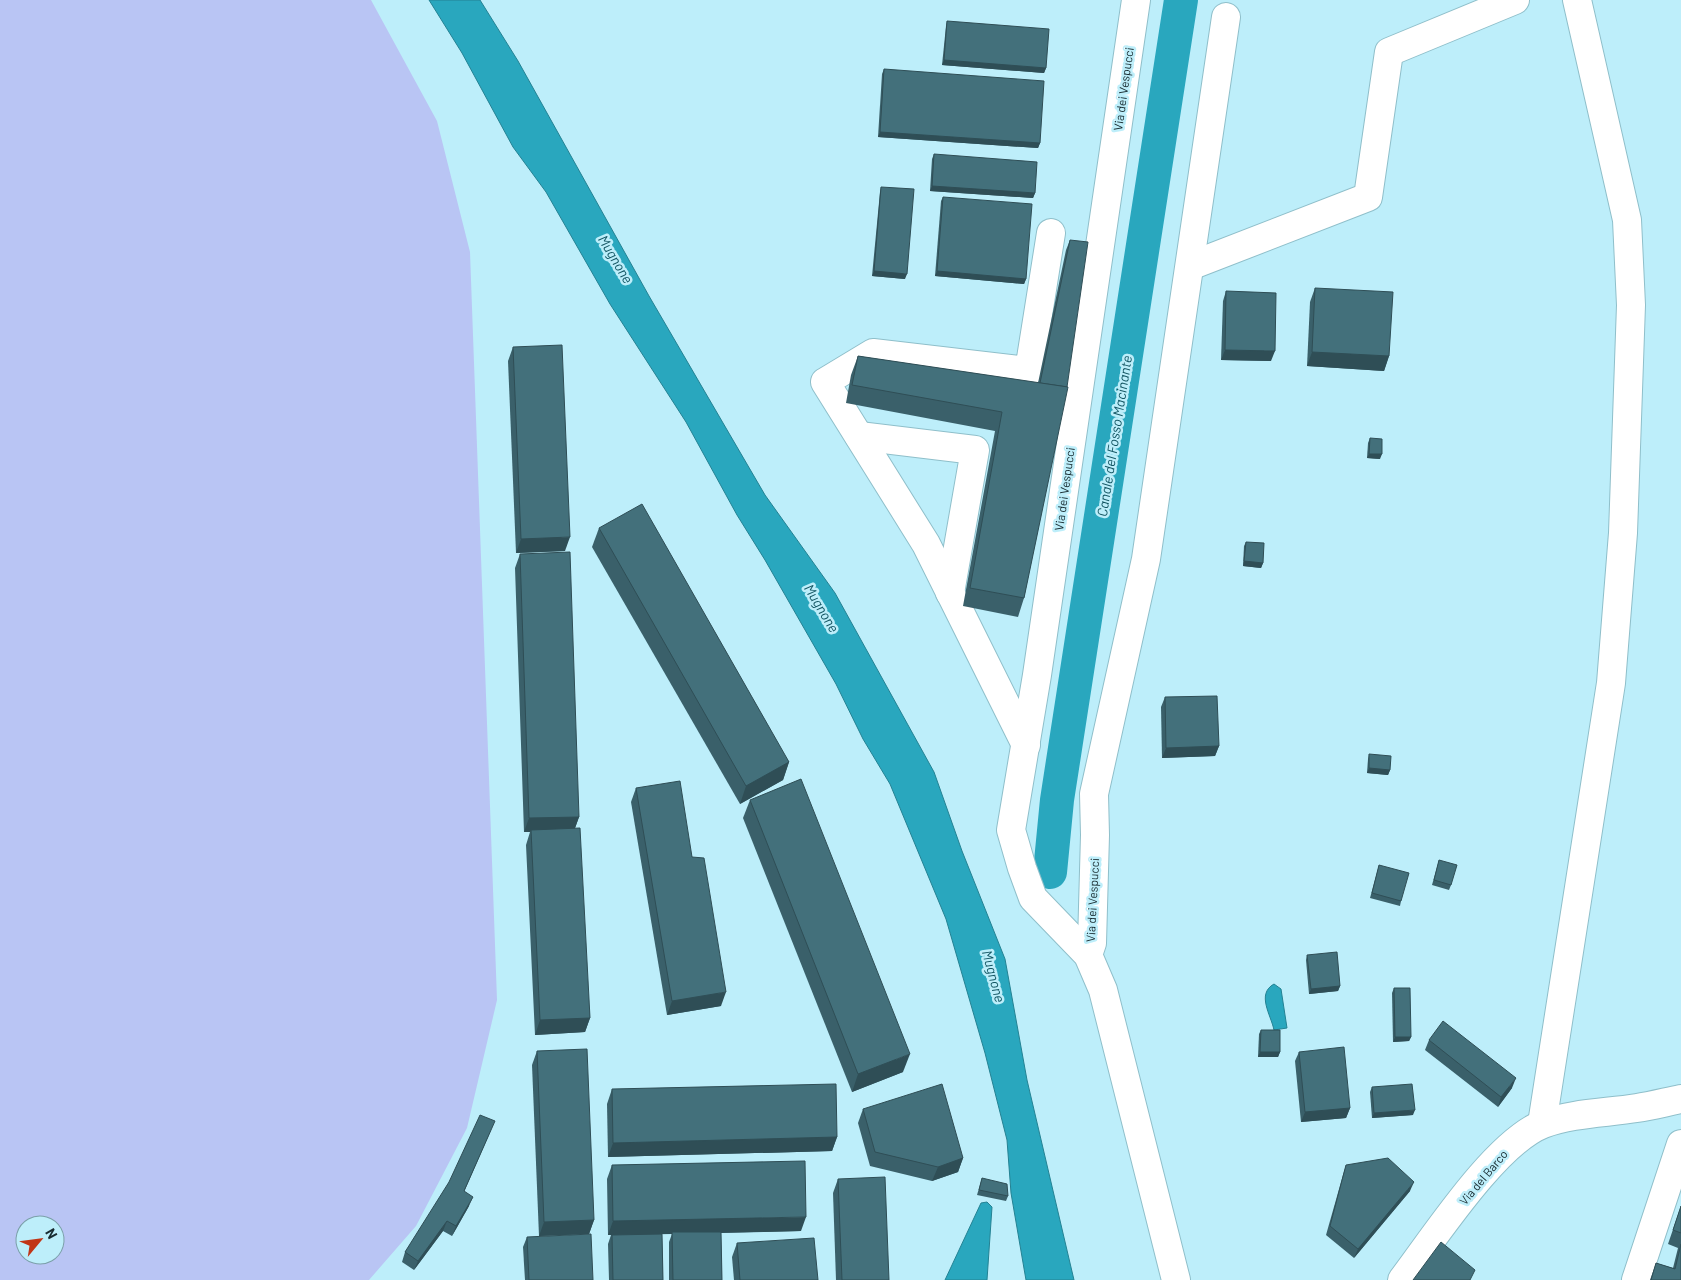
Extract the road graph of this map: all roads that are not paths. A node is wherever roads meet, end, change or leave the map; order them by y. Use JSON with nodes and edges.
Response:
{"nodes":[{"id":1,"x":1136,"y":0,"type":"edge"},
{"id":2,"x":1515,"y":0,"type":"edge"},
{"id":3,"x":1577,"y":0,"type":"edge"},
{"id":4,"x":1226,"y":17,"type":"dead end"},
{"id":5,"x":1051,"y":232,"type":"dead end"},
{"id":6,"x":1190,"y":266,"type":"junction"},
{"id":7,"x":860,"y":436,"type":"junction"},
{"id":8,"x":950,"y":593,"type":"junction"},
{"id":9,"x":1026,"y":745,"type":"junction"},
{"id":10,"x":1088,"y":954,"type":"junction"},
{"id":11,"x":1681,"y":1099,"type":"edge"},
{"id":12,"x":1542,"y":1124,"type":"junction"},
{"id":13,"x":1681,"y":1144,"type":"edge"},
{"id":14,"x":1176,"y":1280,"type":"edge"},
{"id":15,"x":1402,"y":1280,"type":"edge"},
{"id":16,"x":1636,"y":1280,"type":"edge"}],
"edges":[{"from":1,"to":9,"type":"street","name":"Via dei Vespucci"},
{"from":2,"to":6,"type":"street"},
{"from":3,"to":12,"type":"street"},
{"from":4,"to":6,"type":"street","name":"Via dei Vespucci"},
{"from":5,"to":7,"type":"street"},
{"from":6,"to":10,"type":"street","name":"Via dei Vespucci"},
{"from":7,"to":8,"type":"street"},
{"from":7,"to":8,"type":"street"},
{"from":8,"to":9,"type":"street"},
{"from":9,"to":10,"type":"street","name":"Via dei Vespucci"},
{"from":10,"to":14,"type":"street","name":"Via dei Vespucci"},
{"from":11,"to":12,"type":"street","name":"Via del Barco"},
{"from":12,"to":15,"type":"street","name":"Via del Barco"},
{"from":13,"to":16,"type":"street"}]}
